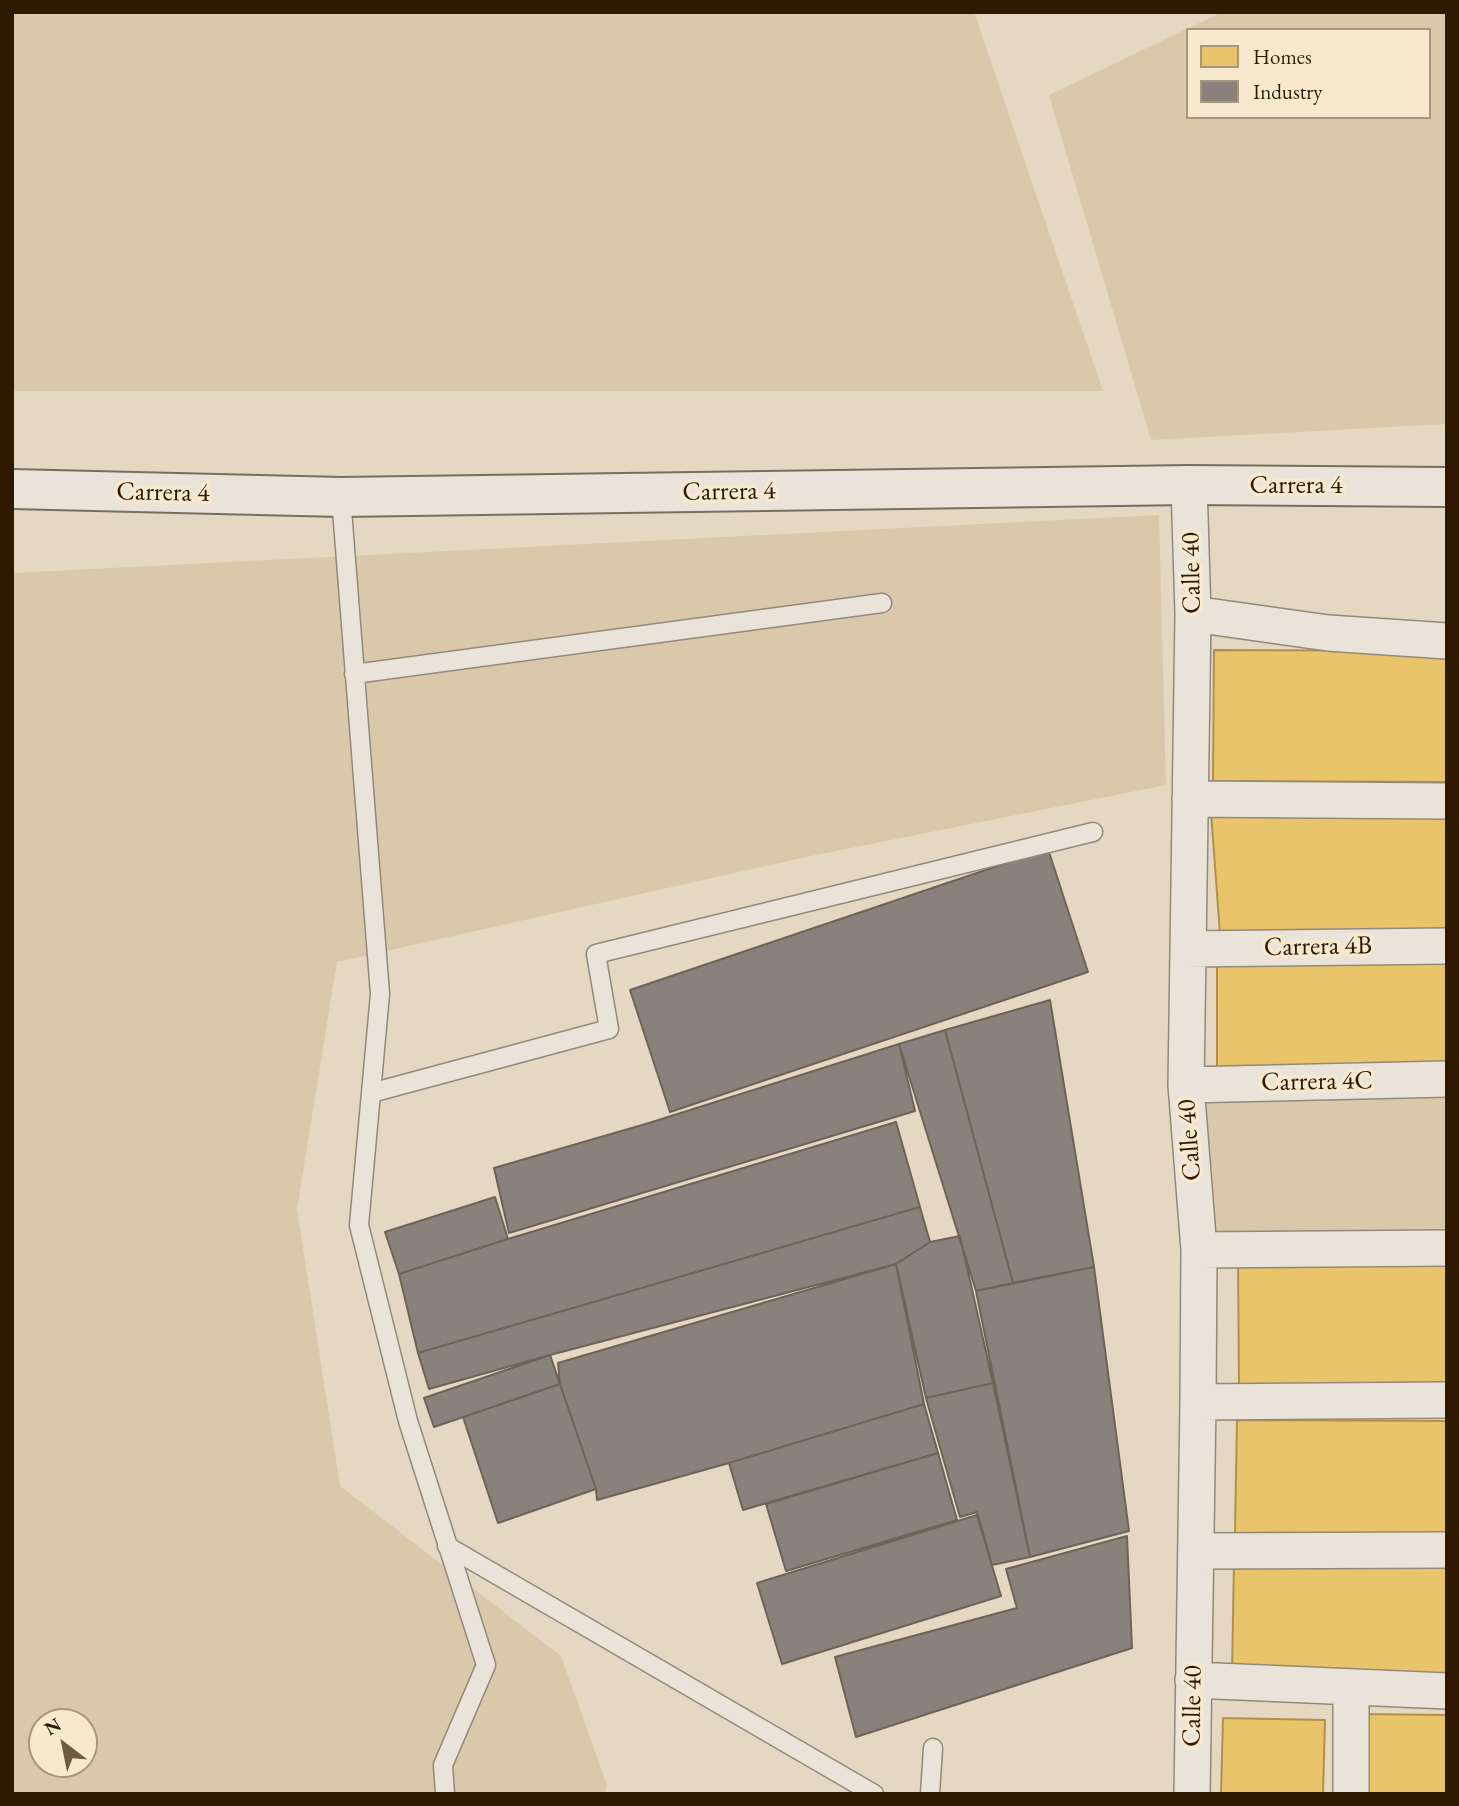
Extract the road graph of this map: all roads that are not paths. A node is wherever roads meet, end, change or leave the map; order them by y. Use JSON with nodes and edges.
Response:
{"nodes":[{"id":1,"x":1189,"y":485,"type":"junction"},
{"id":2,"x":1447,"y":487,"type":"edge"},
{"id":3,"x":12,"y":489,"type":"edge"},
{"id":4,"x":341,"y":497,"type":"junction"},
{"id":5,"x":882,"y":603,"type":"dead end"},
{"id":6,"x":1193,"y":614,"type":"junction"},
{"id":7,"x":1447,"y":640,"type":"edge"},
{"id":8,"x":355,"y":674,"type":"junction"},
{"id":9,"x":1190,"y":799,"type":"junction"},
{"id":10,"x":1447,"y":801,"type":"edge"},
{"id":11,"x":1093,"y":832,"type":"dead end"},
{"id":12,"x":1447,"y":946,"type":"edge"},
{"id":13,"x":1188,"y":949,"type":"junction"},
{"id":14,"x":1447,"y":1079,"type":"edge"},
{"id":15,"x":1186,"y":1085,"type":"junction"},
{"id":16,"x":371,"y":1093,"type":"junction"},
{"id":17,"x":1447,"y":1248,"type":"edge"},
{"id":18,"x":1199,"y":1251,"type":"junction"},
{"id":19,"x":1447,"y":1400,"type":"edge"},
{"id":20,"x":1198,"y":1402,"type":"junction"},
{"id":21,"x":447,"y":1546,"type":"junction"},
{"id":22,"x":1447,"y":1550,"type":"edge"},
{"id":23,"x":1196,"y":1551,"type":"junction"},
{"id":24,"x":1193,"y":1680,"type":"junction"},
{"id":25,"x":1351,"y":1687,"type":"junction"},
{"id":26,"x":1447,"y":1691,"type":"edge"},
{"id":27,"x":933,"y":1748,"type":"dead end"},
{"id":28,"x":445,"y":1794,"type":"edge"},
{"id":29,"x":874,"y":1794,"type":"edge"},
{"id":30,"x":930,"y":1794,"type":"edge"},
{"id":31,"x":1192,"y":1794,"type":"edge"},
{"id":32,"x":1351,"y":1794,"type":"edge"}],
"edges":[{"from":1,"to":2,"type":"main road","name":"Carrera 4"},
{"from":1,"to":4,"type":"main road","name":"Carrera 4"},
{"from":1,"to":6,"type":"street","name":"Calle 40"},
{"from":3,"to":4,"type":"main road","name":"Carrera 4"},
{"from":4,"to":8,"type":"lane"},
{"from":5,"to":8,"type":"lane"},
{"from":6,"to":7,"type":"street"},
{"from":6,"to":9,"type":"street","name":"Calle 40"},
{"from":8,"to":16,"type":"lane"},
{"from":9,"to":10,"type":"street"},
{"from":9,"to":13,"type":"street","name":"Calle 40"},
{"from":11,"to":16,"type":"lane"},
{"from":12,"to":13,"type":"street","name":"Carrera 4B"},
{"from":13,"to":15,"type":"street","name":"Calle 40"},
{"from":14,"to":15,"type":"street","name":"Carrera 4C"},
{"from":15,"to":18,"type":"street","name":"Calle 40"},
{"from":16,"to":21,"type":"lane"},
{"from":17,"to":18,"type":"street"},
{"from":18,"to":20,"type":"street","name":"Calle 40"},
{"from":19,"to":20,"type":"street"},
{"from":20,"to":23,"type":"street","name":"Calle 40"},
{"from":21,"to":28,"type":"lane"},
{"from":21,"to":29,"type":"lane"},
{"from":22,"to":23,"type":"street"},
{"from":23,"to":24,"type":"street","name":"Calle 40"},
{"from":24,"to":25,"type":"street"},
{"from":24,"to":31,"type":"street","name":"Calle 40"},
{"from":25,"to":26,"type":"street"},
{"from":25,"to":32,"type":"street"},
{"from":27,"to":30,"type":"lane"}]}
